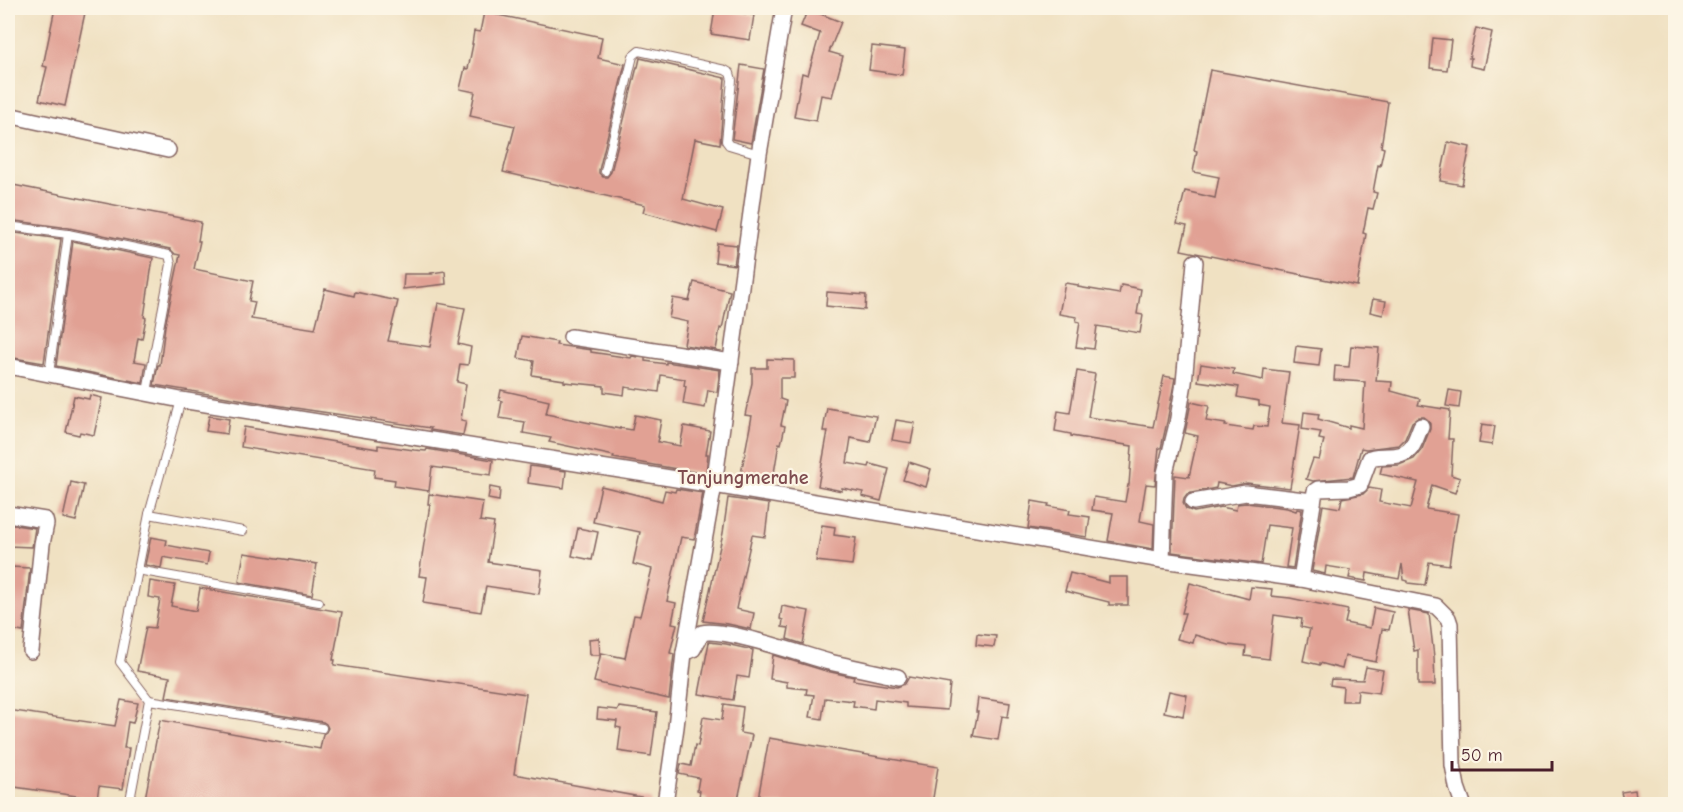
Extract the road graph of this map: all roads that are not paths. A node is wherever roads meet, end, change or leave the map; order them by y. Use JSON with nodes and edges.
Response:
{"nodes":[{"id":1,"x":784,"y":8,"type":"edge"},
{"id":2,"x":8,"y":115,"type":"edge"},
{"id":3,"x":168,"y":150,"type":"dead end"},
{"id":4,"x":759,"y":154,"type":"junction"},
{"id":5,"x":606,"y":171,"type":"dead end"},
{"id":6,"x":8,"y":226,"type":"edge"},
{"id":7,"x":68,"y":234,"type":"junction"},
{"id":8,"x":1196,"y":262,"type":"dead end"},
{"id":9,"x":571,"y":337,"type":"dead end"},
{"id":10,"x":731,"y":362,"type":"junction"},
{"id":11,"x":8,"y":366,"type":"edge"},
{"id":12,"x":49,"y":374,"type":"junction"},
{"id":13,"x":147,"y":392,"type":"junction"},
{"id":14,"x":181,"y":400,"type":"junction"},
{"id":15,"x":1421,"y":426,"type":"dead end"},
{"id":16,"x":714,"y":485,"type":"junction"},
{"id":17,"x":1313,"y":501,"type":"junction"},
{"id":18,"x":1193,"y":502,"type":"dead end"},
{"id":19,"x":8,"y":514,"type":"edge"},
{"id":20,"x":149,"y":514,"type":"junction"},
{"id":21,"x":243,"y":531,"type":"dead end"},
{"id":22,"x":1162,"y":560,"type":"junction"},
{"id":23,"x":137,"y":570,"type":"junction"},
{"id":24,"x":1301,"y":579,"type":"junction"},
{"id":25,"x":319,"y":602,"type":"dead end"},
{"id":26,"x":31,"y":651,"type":"dead end"},
{"id":27,"x":684,"y":653,"type":"junction"},
{"id":28,"x":898,"y":677,"type":"dead end"},
{"id":29,"x":149,"y":700,"type":"junction"},
{"id":30,"x":322,"y":728,"type":"dead end"},
{"id":31,"x":131,"y":795,"type":"dead end"},
{"id":32,"x":665,"y":804,"type":"edge"},
{"id":33,"x":1463,"y":804,"type":"edge"}],
"edges":[{"from":1,"to":4,"type":"street"},
{"from":2,"to":3,"type":"street"},
{"from":4,"to":5,"type":"lane"},
{"from":4,"to":10,"type":"street"},
{"from":6,"to":7,"type":"lane"},
{"from":7,"to":12,"type":"lane"},
{"from":7,"to":13,"type":"lane"},
{"from":8,"to":22,"type":"street"},
{"from":9,"to":10,"type":"street"},
{"from":10,"to":16,"type":"street"},
{"from":11,"to":12,"type":"street"},
{"from":12,"to":13,"type":"street"},
{"from":13,"to":14,"type":"street"},
{"from":14,"to":16,"type":"street"},
{"from":14,"to":20,"type":"lane"},
{"from":15,"to":17,"type":"street"},
{"from":16,"to":22,"type":"street"},
{"from":16,"to":27,"type":"street"},
{"from":17,"to":18,"type":"street"},
{"from":17,"to":24,"type":"street"},
{"from":19,"to":26,"type":"street"},
{"from":20,"to":21,"type":"lane"},
{"from":20,"to":23,"type":"lane"},
{"from":22,"to":24,"type":"street"},
{"from":23,"to":25,"type":"lane"},
{"from":23,"to":29,"type":"lane"},
{"from":24,"to":33,"type":"street"},
{"from":27,"to":28,"type":"street"},
{"from":27,"to":32,"type":"street"},
{"from":29,"to":30,"type":"lane"},
{"from":29,"to":31,"type":"lane"}]}
